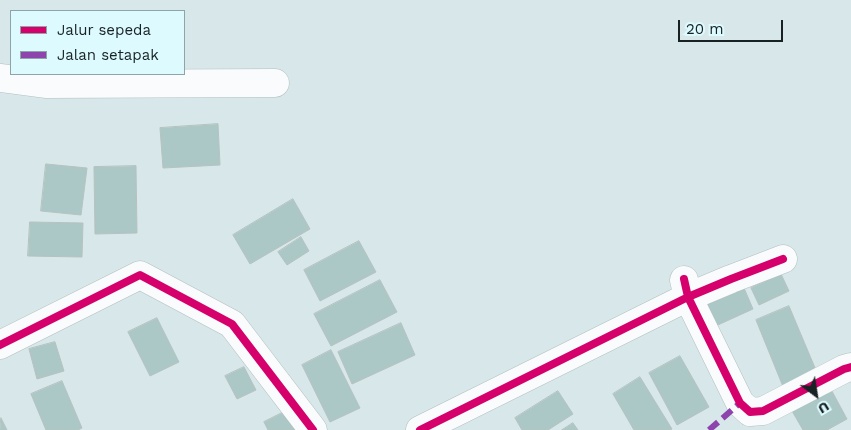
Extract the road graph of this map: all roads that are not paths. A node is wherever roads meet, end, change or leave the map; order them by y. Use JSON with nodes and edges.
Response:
{"nodes":[{"id":1,"x":0,"y":78,"type":"edge"},
{"id":2,"x":275,"y":83,"type":"dead end"},
{"id":3,"x":783,"y":259,"type":"dead end"},
{"id":4,"x":686,"y":288,"type":"junction"},
{"id":5,"x":0,"y":345,"type":"edge"},
{"id":6,"x":849,"y":372,"type":"edge"},
{"id":7,"x":313,"y":430,"type":"edge"},
{"id":8,"x":420,"y":430,"type":"edge"}],
"edges":[{"from":1,"to":2,"type":"street"},
{"from":3,"to":4,"type":"street"},
{"from":4,"to":6,"type":"street"},
{"from":4,"to":8,"type":"street"},
{"from":5,"to":7,"type":"street"}]}
